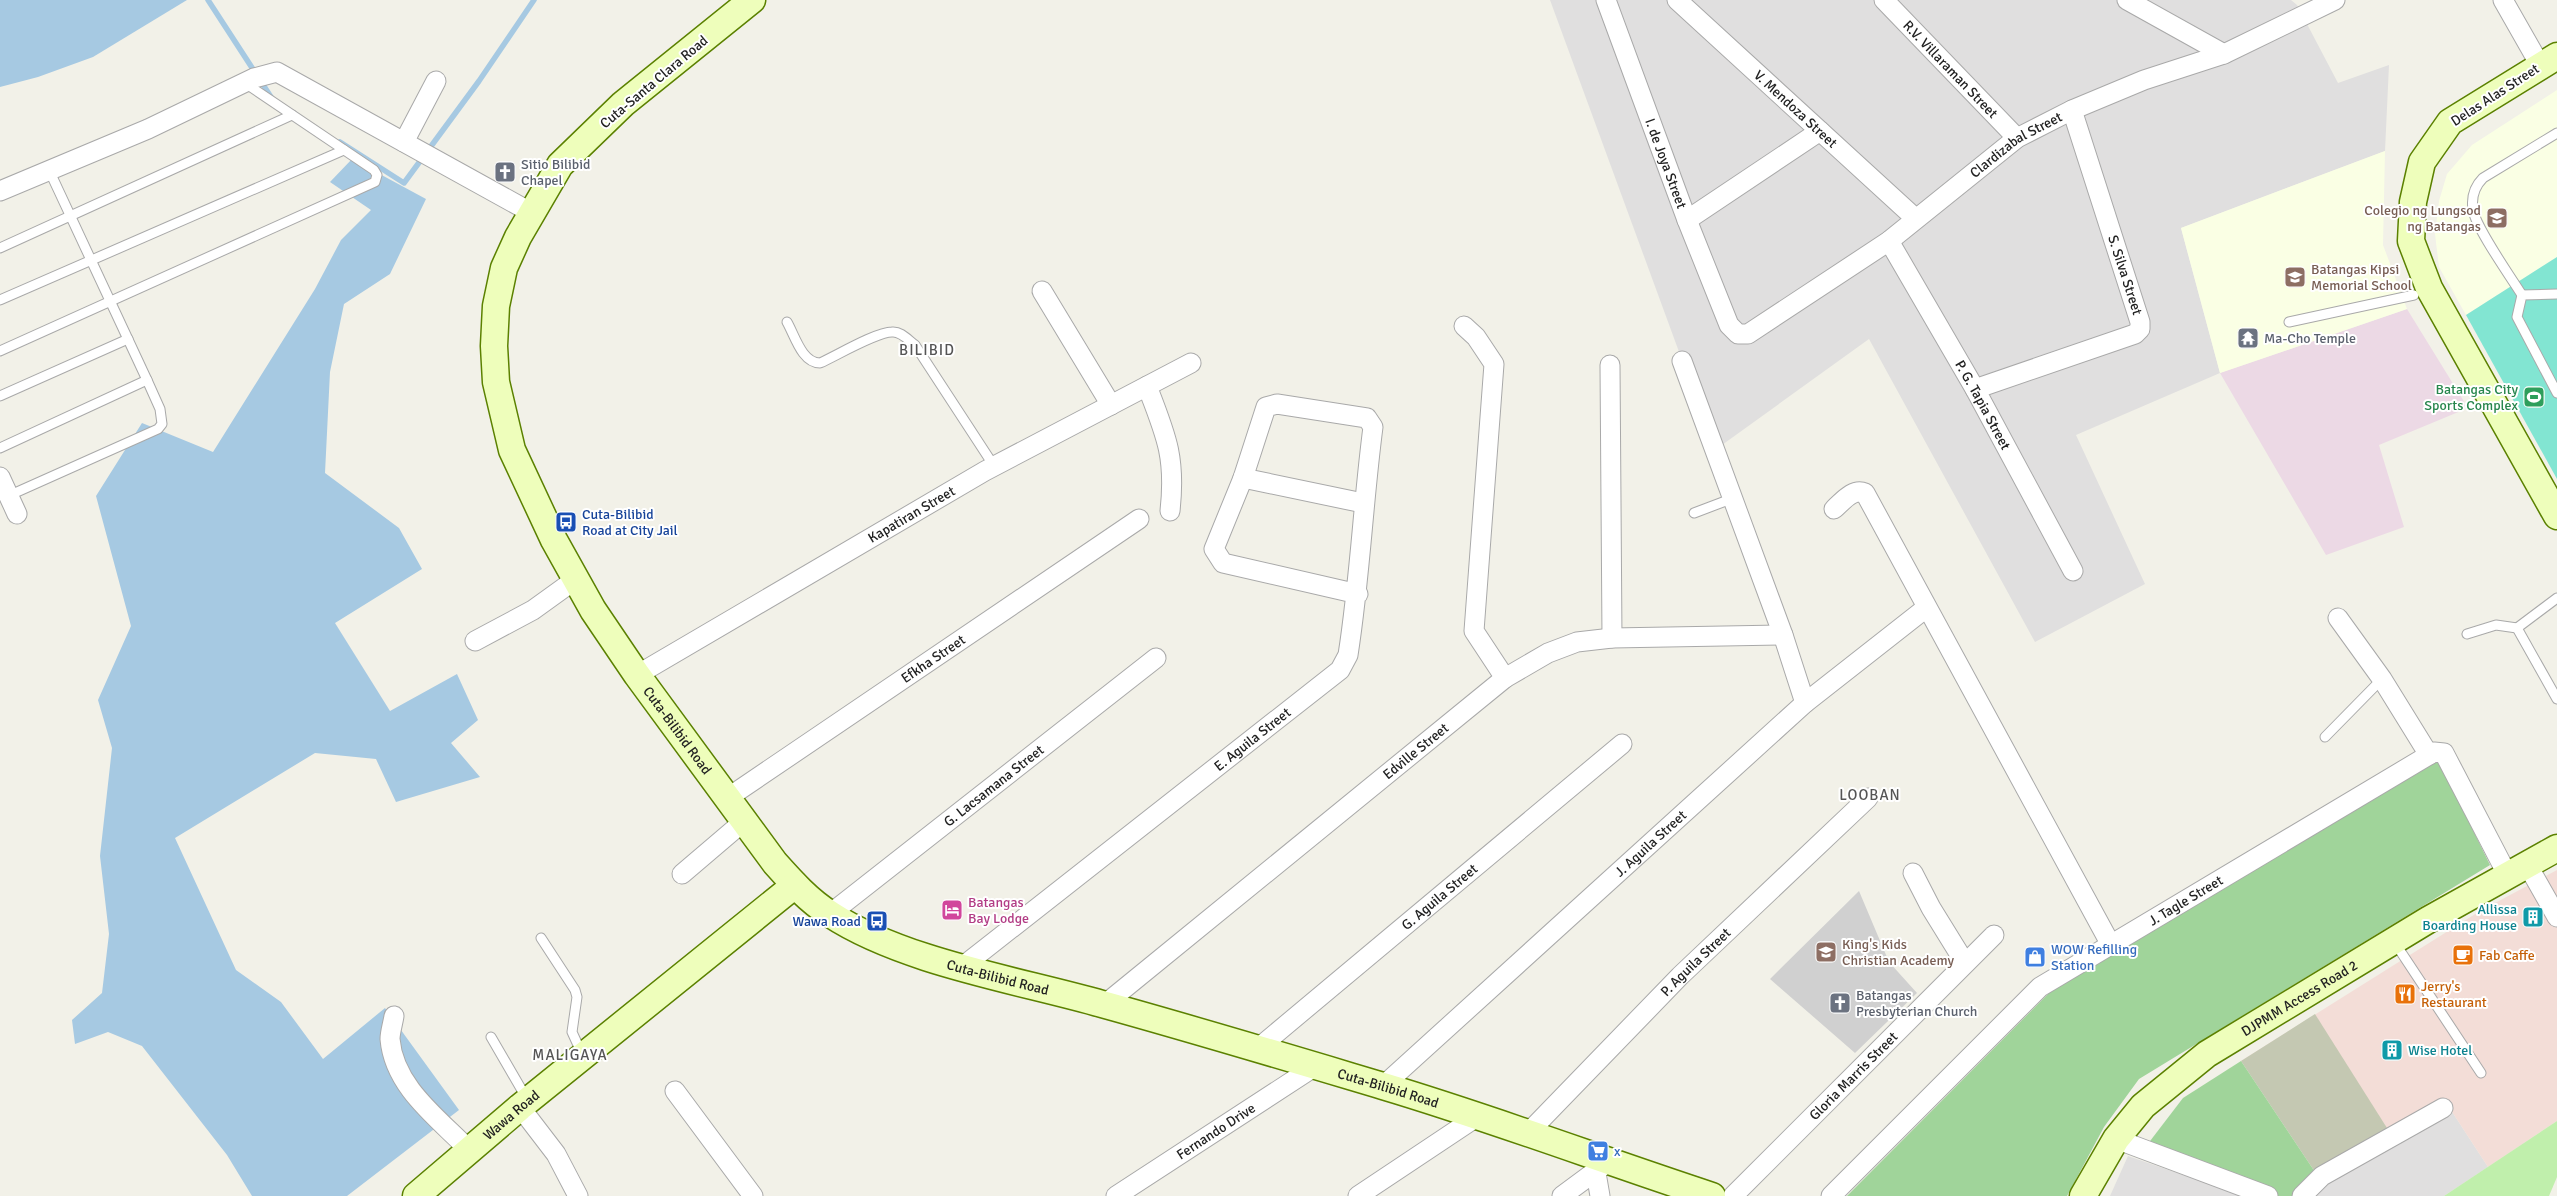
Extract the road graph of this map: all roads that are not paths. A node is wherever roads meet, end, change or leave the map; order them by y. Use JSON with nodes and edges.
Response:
{"nodes":[{"id":1,"x":752,"y":0,"type":"edge"},
{"id":2,"x":1606,"y":0,"type":"edge"},
{"id":3,"x":1678,"y":0,"type":"edge"},
{"id":4,"x":1884,"y":0,"type":"edge"},
{"id":5,"x":2127,"y":0,"type":"edge"},
{"id":6,"x":2335,"y":0,"type":"edge"},
{"id":7,"x":2503,"y":0,"type":"edge"},
{"id":8,"x":2310,"y":5,"type":"edge"},
{"id":9,"x":2224,"y":54,"type":"junction"},
{"id":10,"x":2548,"y":61,"type":"edge"},
{"id":11,"x":256,"y":78,"type":"junction"},
{"id":12,"x":436,"y":81,"type":"dead end"},
{"id":13,"x":2072,"y":110,"type":"junction"},
{"id":14,"x":292,"y":115,"type":"junction"},
{"id":15,"x":1820,"y":131,"type":"junction"},
{"id":16,"x":2557,"y":133,"type":"edge"},
{"id":17,"x":2017,"y":138,"type":"junction"},
{"id":18,"x":412,"y":147,"type":"junction"},
{"id":19,"x":344,"y":150,"type":"junction"},
{"id":20,"x":49,"y":170,"type":"junction"},
{"id":21,"x":0,"y":191,"type":"edge"},
{"id":22,"x":532,"y":214,"type":"junction"},
{"id":23,"x":70,"y":217,"type":"junction"},
{"id":24,"x":1915,"y":218,"type":"junction"},
{"id":25,"x":1687,"y":220,"type":"junction"},
{"id":26,"x":1889,"y":241,"type":"junction"},
{"id":27,"x":0,"y":248,"type":"edge"},
{"id":28,"x":91,"y":260,"type":"junction"},
{"id":29,"x":1042,"y":291,"type":"dead end"},
{"id":30,"x":2421,"y":292,"type":"junction"},
{"id":31,"x":2557,"y":294,"type":"edge"},
{"id":32,"x":2522,"y":295,"type":"junction"},
{"id":33,"x":0,"y":300,"type":"edge"},
{"id":34,"x":111,"y":302,"type":"junction"},
{"id":35,"x":787,"y":322,"type":"dead end"},
{"id":36,"x":2288,"y":322,"type":"dead end"},
{"id":37,"x":1729,"y":325,"type":"joint"},
{"id":38,"x":1464,"y":326,"type":"dead end"},
{"id":39,"x":128,"y":339,"type":"junction"},
{"id":40,"x":0,"y":351,"type":"edge"},
{"id":41,"x":1191,"y":362,"type":"dead end"},
{"id":42,"x":1682,"y":362,"type":"dead end"},
{"id":43,"x":1610,"y":365,"type":"dead end"},
{"id":44,"x":147,"y":380,"type":"junction"},
{"id":45,"x":1147,"y":386,"type":"junction"},
{"id":46,"x":1974,"y":388,"type":"junction"},
{"id":47,"x":2557,"y":393,"type":"edge"},
{"id":48,"x":0,"y":396,"type":"edge"},
{"id":49,"x":1111,"y":405,"type":"junction"},
{"id":50,"x":0,"y":448,"type":"edge"},
{"id":51,"x":512,"y":450,"type":"joint"},
{"id":52,"x":994,"y":466,"type":"junction"},
{"id":53,"x":0,"y":477,"type":"edge"},
{"id":54,"x":1243,"y":478,"type":"junction"},
{"id":55,"x":8,"y":496,"type":"junction"},
{"id":56,"x":1731,"y":499,"type":"junction"},
{"id":57,"x":1363,"y":503,"type":"junction"},
{"id":58,"x":1834,"y":509,"type":"dead end"},
{"id":59,"x":1170,"y":511,"type":"dead end"},
{"id":60,"x":1694,"y":513,"type":"dead end"},
{"id":61,"x":17,"y":514,"type":"dead end"},
{"id":62,"x":2557,"y":516,"type":"edge"},
{"id":63,"x":1139,"y":519,"type":"dead end"},
{"id":64,"x":2073,"y":571,"type":"dead end"},
{"id":65,"x":576,"y":580,"type":"junction"},
{"id":66,"x":1358,"y":594,"type":"junction"},
{"id":67,"x":2557,"y":598,"type":"edge"},
{"id":68,"x":1926,"y":608,"type":"junction"},
{"id":69,"x":2338,"y":618,"type":"dead end"},
{"id":70,"x":2516,"y":628,"type":"junction"},
{"id":71,"x":2467,"y":634,"type":"dead end"},
{"id":72,"x":1783,"y":635,"type":"junction"},
{"id":73,"x":1612,"y":638,"type":"junction"},
{"id":74,"x":475,"y":641,"type":"dead end"},
{"id":75,"x":1156,"y":658,"type":"dead end"},
{"id":76,"x":637,"y":675,"type":"junction"},
{"id":77,"x":1505,"y":678,"type":"junction"},
{"id":78,"x":2382,"y":678,"type":"junction"},
{"id":79,"x":2557,"y":699,"type":"edge"},
{"id":80,"x":1805,"y":703,"type":"junction"},
{"id":81,"x":2325,"y":737,"type":"dead end"},
{"id":82,"x":1622,"y":744,"type":"dead end"},
{"id":83,"x":2429,"y":755,"type":"junction"},
{"id":84,"x":726,"y":798,"type":"junction"},
{"id":85,"x":1868,"y":798,"type":"dead end"},
{"id":86,"x":743,"y":822,"type":"junction"},
{"id":87,"x":2557,"y":848,"type":"edge"},
{"id":88,"x":2517,"y":869,"type":"junction"},
{"id":89,"x":1913,"y":873,"type":"dead end"},
{"id":90,"x":682,"y":874,"type":"dead end"},
{"id":91,"x":795,"y":885,"type":"junction"},
{"id":92,"x":830,"y":914,"type":"junction"},
{"id":93,"x":2557,"y":917,"type":"edge"},
{"id":94,"x":1994,"y":935,"type":"dead end"},
{"id":95,"x":541,"y":938,"type":"dead end"},
{"id":96,"x":2394,"y":940,"type":"junction"},
{"id":97,"x":2111,"y":945,"type":"junction"},
{"id":98,"x":1965,"y":963,"type":"junction"},
{"id":99,"x":962,"y":967,"type":"junction"},
{"id":100,"x":1104,"y":1004,"type":"junction"},
{"id":101,"x":394,"y":1016,"type":"dead end"},
{"id":102,"x":491,"y":1037,"type":"dead end"},
{"id":103,"x":1256,"y":1050,"type":"junction"},
{"id":104,"x":583,"y":1056,"type":"junction"},
{"id":105,"x":1314,"y":1066,"type":"junction"},
{"id":106,"x":2481,"y":1073,"type":"dead end"},
{"id":107,"x":1383,"y":1086,"type":"junction"},
{"id":108,"x":674,"y":1090,"type":"dead end"},
{"id":109,"x":524,"y":1104,"type":"junction"},
{"id":110,"x":2443,"y":1108,"type":"dead end"},
{"id":111,"x":1478,"y":1116,"type":"junction"},
{"id":112,"x":1529,"y":1132,"type":"junction"},
{"id":113,"x":2116,"y":1139,"type":"junction"},
{"id":114,"x":469,"y":1150,"type":"junction"},
{"id":115,"x":1602,"y":1167,"type":"junction"},
{"id":116,"x":416,"y":1196,"type":"edge"},
{"id":117,"x":578,"y":1196,"type":"edge"},
{"id":118,"x":753,"y":1196,"type":"edge"},
{"id":119,"x":1116,"y":1196,"type":"edge"},
{"id":120,"x":1358,"y":1196,"type":"edge"},
{"id":121,"x":1562,"y":1196,"type":"edge"},
{"id":122,"x":1600,"y":1196,"type":"edge"},
{"id":123,"x":1712,"y":1196,"type":"edge"},
{"id":124,"x":1734,"y":1196,"type":"edge"},
{"id":125,"x":1830,"y":1196,"type":"edge"},
{"id":126,"x":2083,"y":1196,"type":"edge"},
{"id":127,"x":2268,"y":1196,"type":"edge"},
{"id":128,"x":2302,"y":1196,"type":"edge"}],
"edges":[{"from":1,"to":22,"type":"street","name":"Cuta-Santa Clara Road"},
{"from":2,"to":25,"type":"street","name":"I. de Joya Street"},
{"from":3,"to":15,"type":"street","name":"V. Mendoza Street"},
{"from":4,"to":17,"type":"street","name":"R.V. Villaraman Street"},
{"from":5,"to":9,"type":"street"},
{"from":6,"to":8,"type":"street","name":"Clardizabal Street"},
{"from":7,"to":10,"type":"street"},
{"from":8,"to":9,"type":"street","name":"Clardizabal Street"},
{"from":9,"to":13,"type":"street","name":"Clardizabal Street"},
{"from":10,"to":30,"type":"street","name":"Delas Alas Street"},
{"from":11,"to":14,"type":"lane"},
{"from":11,"to":18,"type":"street"},
{"from":11,"to":20,"type":"street"},
{"from":12,"to":18,"type":"street"},
{"from":13,"to":17,"type":"street","name":"Clardizabal Street"},
{"from":13,"to":46,"type":"street","name":"S. Silva Street"},
{"from":14,"to":19,"type":"lane"},
{"from":14,"to":23,"type":"lane"},
{"from":15,"to":24,"type":"street","name":"V. Mendoza Street"},
{"from":15,"to":25,"type":"street"},
{"from":16,"to":32,"type":"lane"},
{"from":17,"to":24,"type":"street","name":"Clardizabal Street"},
{"from":18,"to":22,"type":"street"},
{"from":19,"to":28,"type":"lane"},
{"from":19,"to":34,"type":"lane"},
{"from":20,"to":21,"type":"street"},
{"from":20,"to":23,"type":"lane"},
{"from":22,"to":51,"type":"street","name":"Cuta-Santa Clara Road"},
{"from":23,"to":27,"type":"lane"},
{"from":23,"to":28,"type":"lane"},
{"from":24,"to":26,"type":"street","name":"Clardizabal Street"},
{"from":25,"to":37,"type":"street","name":"I. de Joya Street"},
{"from":26,"to":37,"type":"street","name":"Clardizabal Street"},
{"from":26,"to":46,"type":"street","name":"P. G. Tapia Street"},
{"from":28,"to":33,"type":"lane"},
{"from":28,"to":34,"type":"lane"},
{"from":29,"to":49,"type":"street"},
{"from":30,"to":36,"type":"lane"},
{"from":30,"to":62,"type":"street","name":"Delas Alas Street"},
{"from":31,"to":32,"type":"lane"},
{"from":32,"to":47,"type":"lane"},
{"from":34,"to":39,"type":"lane"},
{"from":34,"to":40,"type":"lane"},
{"from":35,"to":52,"type":"lane"},
{"from":38,"to":77,"type":"street"},
{"from":39,"to":44,"type":"lane"},
{"from":39,"to":48,"type":"lane"},
{"from":41,"to":45,"type":"street","name":"Kapatiran Street"},
{"from":42,"to":56,"type":"street"},
{"from":43,"to":73,"type":"street"},
{"from":44,"to":50,"type":"lane"},
{"from":44,"to":55,"type":"lane"},
{"from":45,"to":49,"type":"street","name":"Kapatiran Street"},
{"from":45,"to":59,"type":"street"},
{"from":46,"to":64,"type":"street","name":"P. G. Tapia Street"},
{"from":49,"to":52,"type":"street","name":"Kapatiran Street"},
{"from":51,"to":65,"type":"street","name":"Cuta-Bilibid Road"},
{"from":52,"to":76,"type":"street","name":"Kapatiran Street"},
{"from":53,"to":55,"type":"street"},
{"from":54,"to":57,"type":"street"},
{"from":54,"to":57,"type":"street","name":"E. Aguila Street"},
{"from":54,"to":66,"type":"street"},
{"from":55,"to":61,"type":"street"},
{"from":56,"to":60,"type":"lane"},
{"from":56,"to":72,"type":"street"},
{"from":57,"to":66,"type":"street","name":"E. Aguila Street"},
{"from":58,"to":68,"type":"street"},
{"from":63,"to":84,"type":"street","name":"Efkha Street"},
{"from":65,"to":74,"type":"street"},
{"from":65,"to":76,"type":"street","name":"Cuta-Bilibid Road"},
{"from":66,"to":99,"type":"street","name":"E. Aguila Street"},
{"from":67,"to":70,"type":"lane"},
{"from":68,"to":80,"type":"street","name":"J. Aguila Street"},
{"from":68,"to":97,"type":"street"},
{"from":69,"to":78,"type":"street"},
{"from":70,"to":71,"type":"lane"},
{"from":70,"to":79,"type":"lane"},
{"from":72,"to":73,"type":"street","name":"Edville Street"},
{"from":72,"to":80,"type":"street"},
{"from":73,"to":77,"type":"street","name":"Edville Street"},
{"from":75,"to":92,"type":"street","name":"G. Lacsamana Street"},
{"from":76,"to":84,"type":"street","name":"Cuta-Bilibid Road"},
{"from":77,"to":100,"type":"street","name":"Edville Street"},
{"from":78,"to":81,"type":"lane"},
{"from":78,"to":83,"type":"street"},
{"from":80,"to":107,"type":"street","name":"J. Aguila Street"},
{"from":82,"to":103,"type":"street","name":"G. Aguila Street"},
{"from":83,"to":88,"type":"street"},
{"from":83,"to":97,"type":"street","name":"J. Tagle Street"},
{"from":84,"to":86,"type":"street","name":"Cuta-Bilibid Road"},
{"from":85,"to":112,"type":"street","name":"P. Aguila Street"},
{"from":86,"to":90,"type":"street"},
{"from":86,"to":91,"type":"street","name":"Cuta-Bilibid Road"},
{"from":87,"to":88,"type":"street","name":"DJPMM Access Road 2"},
{"from":88,"to":93,"type":"street"},
{"from":88,"to":96,"type":"street","name":"DJPMM Access Road 2"},
{"from":89,"to":98,"type":"street"},
{"from":91,"to":92,"type":"street","name":"Cuta-Bilibid Road"},
{"from":91,"to":104,"type":"street","name":"Wawa Road"},
{"from":92,"to":99,"type":"street","name":"Cuta-Bilibid Road"},
{"from":94,"to":98,"type":"street","name":"Gloria Marris Street"},
{"from":95,"to":104,"type":"lane"},
{"from":96,"to":106,"type":"lane"},
{"from":96,"to":113,"type":"street","name":"DJPMM Access Road 2"},
{"from":97,"to":125,"type":"street","name":"J. Tagle Street"},
{"from":98,"to":124,"type":"street","name":"Gloria Marris Street"},
{"from":99,"to":100,"type":"street","name":"Cuta-Bilibid Road"},
{"from":100,"to":103,"type":"street","name":"Cuta-Bilibid Road"},
{"from":101,"to":114,"type":"street"},
{"from":102,"to":109,"type":"lane"},
{"from":103,"to":105,"type":"street","name":"Cuta-Bilibid Road"},
{"from":104,"to":109,"type":"street","name":"Wawa Road"},
{"from":105,"to":107,"type":"street","name":"Cuta-Bilibid Road"},
{"from":105,"to":119,"type":"street","name":"Fernando Drive"},
{"from":107,"to":111,"type":"street","name":"Cuta-Bilibid Road"},
{"from":108,"to":118,"type":"street"},
{"from":109,"to":114,"type":"street","name":"Wawa Road"},
{"from":109,"to":117,"type":"street"},
{"from":110,"to":128,"type":"street"},
{"from":111,"to":112,"type":"street","name":"Cuta-Bilibid Road"},
{"from":111,"to":120,"type":"street"},
{"from":112,"to":115,"type":"street","name":"Cuta-Bilibid Road"},
{"from":113,"to":126,"type":"street","name":"DJPMM Access Road 2"},
{"from":113,"to":127,"type":"street"},
{"from":114,"to":116,"type":"street","name":"Wawa Road"},
{"from":115,"to":121,"type":"street"},
{"from":115,"to":122,"type":"street"},
{"from":115,"to":123,"type":"street","name":"Cuta-Bilibid Road"}]}
